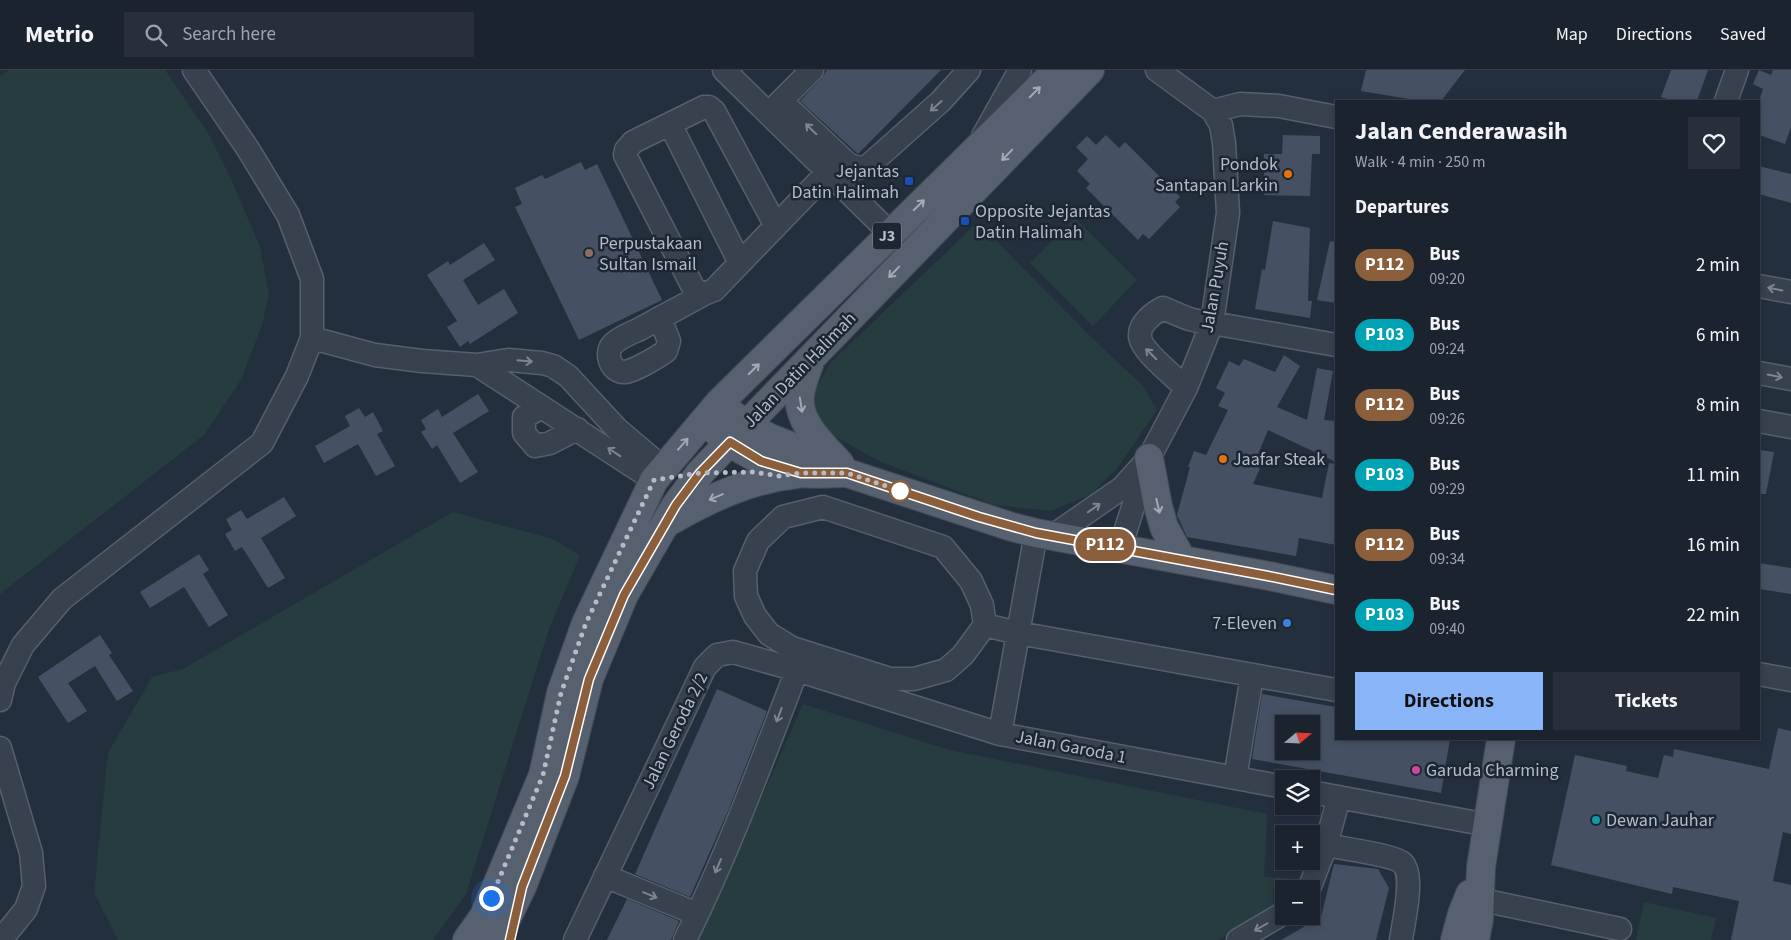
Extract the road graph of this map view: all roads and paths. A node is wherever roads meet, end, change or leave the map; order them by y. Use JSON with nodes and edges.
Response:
{"nodes":[{"id":1,"x":194,"y":70,"type":"edge"},
{"id":2,"x":724,"y":70,"type":"edge"},
{"id":3,"x":812,"y":70,"type":"edge"},
{"id":4,"x":969,"y":70,"type":"edge"},
{"id":5,"x":1020,"y":70,"type":"edge"},
{"id":6,"x":1058,"y":70,"type":"edge"},
{"id":7,"x":1090,"y":70,"type":"edge"},
{"id":8,"x":1157,"y":70,"type":"edge"},
{"id":9,"x":1737,"y":70,"type":"edge"},
{"id":10,"x":1726,"y":100,"type":"edge"},
{"id":11,"x":775,"y":107,"type":"junction"},
{"id":12,"x":1213,"y":111,"type":"junction"},
{"id":13,"x":1335,"y":117,"type":"edge"},
{"id":14,"x":670,"y":124,"type":"junction"},
{"id":15,"x":976,"y":150,"type":"junction"},
{"id":16,"x":828,"y":172,"type":"junction"},
{"id":17,"x":776,"y":226,"type":"junction"},
{"id":18,"x":890,"y":233,"type":"junction"},
{"id":19,"x":740,"y":263,"type":"junction"},
{"id":20,"x":1760,"y":286,"type":"edge"},
{"id":21,"x":1791,"y":292,"type":"edge"},
{"id":22,"x":704,"y":294,"type":"junction"},
{"id":23,"x":660,"y":318,"type":"dead end"},
{"id":24,"x":1212,"y":323,"type":"junction"},
{"id":25,"x":312,"y":338,"type":"junction"},
{"id":26,"x":1335,"y":345,"type":"edge"},
{"id":27,"x":811,"y":358,"type":"junction"},
{"id":28,"x":477,"y":364,"type":"junction"},
{"id":29,"x":1760,"y":373,"type":"edge"},
{"id":30,"x":1791,"y":379,"type":"edge"},
{"id":31,"x":1186,"y":388,"type":"junction"},
{"id":32,"x":542,"y":407,"type":"junction"},
{"id":33,"x":711,"y":411,"type":"junction"},
{"id":34,"x":1760,"y":421,"type":"edge"},
{"id":35,"x":1791,"y":427,"type":"edge"},
{"id":36,"x":577,"y":429,"type":"junction"},
{"id":37,"x":738,"y":434,"type":"junction"},
{"id":38,"x":1149,"y":458,"type":"junction"},
{"id":39,"x":847,"y":473,"type":"junction"},
{"id":40,"x":790,"y":475,"type":"junction"},
{"id":41,"x":675,"y":478,"type":"junction"},
{"id":42,"x":662,"y":526,"type":"junction"},
{"id":43,"x":1045,"y":534,"type":"junction"},
{"id":44,"x":1120,"y":548,"type":"junction"},
{"id":45,"x":1182,"y":560,"type":"junction"},
{"id":46,"x":1335,"y":590,"type":"edge"},
{"id":47,"x":985,"y":625,"type":"junction"},
{"id":48,"x":1018,"y":633,"type":"junction"},
{"id":49,"x":797,"y":670,"type":"junction"},
{"id":50,"x":1760,"y":674,"type":"edge"},
{"id":51,"x":1252,"y":676,"type":"junction"},
{"id":52,"x":1791,"y":680,"type":"edge"},
{"id":53,"x":1335,"y":690,"type":"edge"},
{"id":54,"x":0,"y":700,"type":"edge"},
{"id":55,"x":1000,"y":734,"type":"junction"},
{"id":56,"x":1501,"y":740,"type":"edge"},
{"id":57,"x":0,"y":748,"type":"edge"},
{"id":58,"x":1235,"y":778,"type":"junction"},
{"id":59,"x":1275,"y":785,"type":"edge"},
{"id":60,"x":1320,"y":794,"type":"edge"},
{"id":61,"x":1339,"y":797,"type":"junction"},
{"id":62,"x":1488,"y":825,"type":"junction"},
{"id":63,"x":1326,"y":845,"type":"junction"},
{"id":64,"x":605,"y":876,"type":"junction"},
{"id":65,"x":1312,"y":880,"type":"edge"},
{"id":66,"x":522,"y":887,"type":"junction"},
{"id":67,"x":1474,"y":898,"type":"junction"},
{"id":68,"x":697,"y":914,"type":"junction"},
{"id":69,"x":1275,"y":918,"type":"edge"},
{"id":70,"x":1620,"y":929,"type":"dead end"},
{"id":71,"x":1,"y":940,"type":"edge"},
{"id":72,"x":468,"y":940,"type":"edge"},
{"id":73,"x":494,"y":940,"type":"edge"},
{"id":74,"x":510,"y":940,"type":"edge"},
{"id":75,"x":575,"y":940,"type":"edge"},
{"id":76,"x":685,"y":940,"type":"edge"},
{"id":77,"x":1238,"y":940,"type":"edge"},
{"id":78,"x":1400,"y":940,"type":"edge"},
{"id":79,"x":1455,"y":940,"type":"edge"},
{"id":80,"x":1475,"y":940,"type":"edge"}],
"edges":[{"from":1,"to":25,"type":"street"},
{"from":2,"to":11,"type":"street"},
{"from":3,"to":11,"type":"street"},
{"from":4,"to":11,"type":"street","one_way":true},
{"from":5,"to":15,"type":"street"},
{"from":15,"to":6,"type":"main road","name":"Jalan Datin Halimah","number":"J3","one_way":true},
{"from":7,"to":27,"type":"main road","name":"Jalan Datin Halimah","number":"J3","one_way":true},
{"from":8,"to":12,"type":"street","name":"Jalan Puyuh"},
{"from":9,"to":10,"type":"street"},
{"from":11,"to":16,"type":"street"},
{"from":12,"to":13,"type":"street"},
{"from":12,"to":24,"type":"street","name":"Jalan Puyuh"},
{"from":14,"to":17,"type":"street"},
{"from":14,"to":19,"type":"street"},
{"from":14,"to":22,"type":"street"},
{"from":18,"to":15,"type":"main road","name":"Jalan Datin Halimah","number":"J3","one_way":true},
{"from":16,"to":17,"type":"street"},
{"from":16,"to":18,"type":"street"},
{"from":17,"to":19,"type":"street"},
{"from":33,"to":18,"type":"main road","name":"Jalan Datin Halimah","number":"J3","one_way":true},
{"from":19,"to":22,"type":"street"},
{"from":21,"to":20,"type":"street","one_way":true},
{"from":22,"to":23,"type":"street"},
{"from":24,"to":26,"type":"street"},
{"from":24,"to":31,"type":"street","name":"Jalan Puyuh"},
{"from":31,"to":24,"type":"street","one_way":true},
{"from":25,"to":28,"type":"street"},
{"from":25,"to":54,"type":"street"},
{"from":27,"to":37,"type":"main road","name":"Jalan Datin Halimah","number":"J3"},
{"from":27,"to":39,"type":"main road","one_way":true},
{"from":28,"to":32,"type":"street"},
{"from":28,"to":41,"type":"street","one_way":true},
{"from":29,"to":30,"type":"street","one_way":true},
{"from":31,"to":38,"type":"street","name":"Jalan Puyuh"},
{"from":32,"to":36,"type":"street"},
{"from":32,"to":36,"type":"street"},
{"from":33,"to":37,"type":"main road"},
{"from":41,"to":33,"type":"main road","name":"Jalan Datin Halimah","number":"J3","one_way":true},
{"from":34,"to":35,"type":"street"},
{"from":41,"to":36,"type":"street","one_way":true},
{"from":37,"to":39,"type":"main road"},
{"from":37,"to":40,"type":"main road"},
{"from":37,"to":41,"type":"main road","name":"Jalan Datin Halimah","number":"J3"},
{"from":43,"to":38,"type":"street","name":"Jalan Puyuh","one_way":true},
{"from":38,"to":44,"type":"street"},
{"from":38,"to":45,"type":"main road","one_way":true},
{"from":39,"to":40,"type":"main road"},
{"from":39,"to":43,"type":"main road"},
{"from":40,"to":41,"type":"main road"},
{"from":40,"to":42,"type":"main road","one_way":true},
{"from":41,"to":42,"type":"main road","name":"Jalan Datin Halimah","number":"J3"},
{"from":41,"to":72,"type":"main road","name":"Jalan Datin Halimah","number":"J3"},
{"from":42,"to":66,"type":"main road","name":"Jalan Datin Halimah","number":"J3"},
{"from":43,"to":44,"type":"main road"},
{"from":43,"to":48,"type":"street","name":"Jalan Garoda 1"},
{"from":44,"to":45,"type":"main road"},
{"from":45,"to":46,"type":"main road"},
{"from":47,"to":47,"type":"street"},
{"from":47,"to":48,"type":"street"},
{"from":48,"to":51,"type":"street"},
{"from":48,"to":55,"type":"street","name":"Jalan Garoda 1"},
{"from":49,"to":55,"type":"street","name":"Jalan Geroda 2/2"},
{"from":49,"to":64,"type":"street","name":"Jalan Geroda 2/2"},
{"from":49,"to":68,"type":"street","one_way":true},
{"from":50,"to":52,"type":"street"},
{"from":51,"to":53,"type":"street"},
{"from":51,"to":58,"type":"street"},
{"from":55,"to":58,"type":"street","name":"Jalan Garoda 1"},
{"from":56,"to":62,"type":"main road"},
{"from":57,"to":71,"type":"street"},
{"from":58,"to":59,"type":"street","name":"Jalan Garoda 1"},
{"from":60,"to":61,"type":"street"},
{"from":61,"to":62,"type":"street"},
{"from":61,"to":63,"type":"street"},
{"from":62,"to":67,"type":"main road"},
{"from":63,"to":65,"type":"street"},
{"from":63,"to":78,"type":"street"},
{"from":64,"to":68,"type":"street","one_way":true},
{"from":64,"to":75,"type":"street","name":"Jalan Geroda 2/2"},
{"from":66,"to":73,"type":"main road","name":"Jalan Datin Halimah","number":"J3"},
{"from":66,"to":74,"type":"main road"},
{"from":67,"to":70,"type":"street"},
{"from":67,"to":79,"type":"main road"},
{"from":67,"to":80,"type":"main road"},
{"from":68,"to":76,"type":"street"},
{"from":69,"to":77,"type":"street","one_way":true}]}
